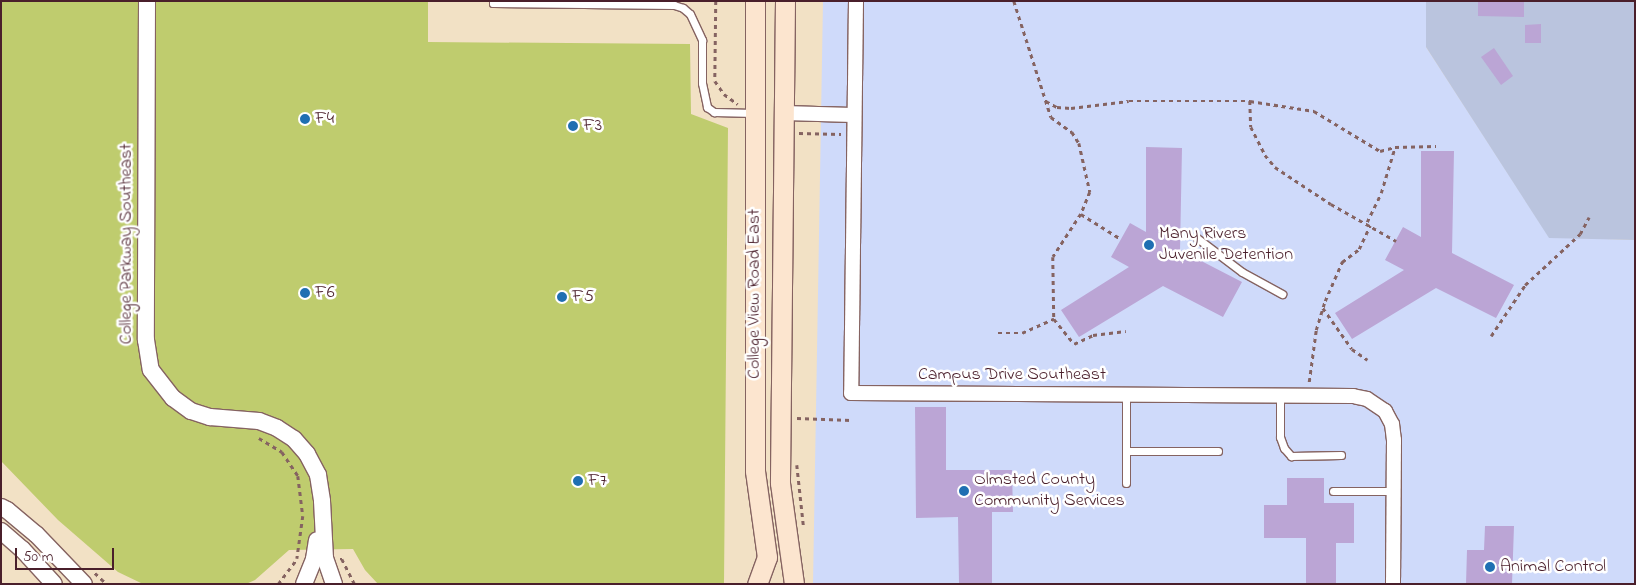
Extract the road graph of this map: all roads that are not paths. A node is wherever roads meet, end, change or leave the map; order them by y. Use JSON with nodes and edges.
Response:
{"nodes":[{"id":1,"x":147,"y":1,"type":"edge"},
{"id":2,"x":493,"y":1,"type":"edge"},
{"id":3,"x":755,"y":1,"type":"edge"},
{"id":4,"x":785,"y":1,"type":"edge"},
{"id":5,"x":856,"y":1,"type":"edge"},
{"id":6,"x":650,"y":3,"type":"edge"},
{"id":7,"x":746,"y":113,"type":"junction"},
{"id":8,"x":783,"y":113,"type":"junction"},
{"id":9,"x":854,"y":114,"type":"junction"},
{"id":10,"x":1197,"y":238,"type":"dead end"},
{"id":11,"x":1282,"y":294,"type":"dead end"},
{"id":12,"x":1126,"y":395,"type":"junction"},
{"id":13,"x":1280,"y":396,"type":"junction"},
{"id":14,"x":1126,"y":451,"type":"junction"},
{"id":15,"x":1218,"y":451,"type":"dead end"},
{"id":16,"x":1340,"y":455,"type":"dead end"},
{"id":17,"x":1126,"y":483,"type":"dead end"},
{"id":18,"x":1334,"y":491,"type":"dead end"},
{"id":19,"x":1394,"y":491,"type":"junction"},
{"id":20,"x":322,"y":501,"type":"junction"},
{"id":21,"x":1,"y":507,"type":"edge"},
{"id":22,"x":1,"y":531,"type":"edge"},
{"id":23,"x":54,"y":584,"type":"edge"},
{"id":24,"x":84,"y":584,"type":"edge"},
{"id":25,"x":304,"y":584,"type":"edge"},
{"id":26,"x":334,"y":584,"type":"edge"},
{"id":27,"x":757,"y":584,"type":"edge"},
{"id":28,"x":794,"y":584,"type":"edge"},
{"id":29,"x":1393,"y":584,"type":"edge"}],
"edges":[{"from":1,"to":20,"type":"street","name":"College Parkway Southeast"},
{"from":2,"to":6,"type":"lane"},
{"from":3,"to":7,"type":"main road","name":"College View Road East"},
{"from":4,"to":8,"type":"main road","name":"College View Road East"},
{"from":5,"to":9,"type":"street","name":"Campus Drive Southeast"},
{"from":6,"to":7,"type":"lane"},
{"from":7,"to":27,"type":"main road","name":"College View Road East"},
{"from":8,"to":9,"type":"street"},
{"from":8,"to":28,"type":"main road","name":"College View Road East"},
{"from":9,"to":12,"type":"street","name":"Campus Drive Southeast"},
{"from":10,"to":11,"type":"lane"},
{"from":12,"to":13,"type":"street","name":"Campus Drive Southeast"},
{"from":12,"to":14,"type":"lane"},
{"from":13,"to":16,"type":"lane"},
{"from":13,"to":19,"type":"street","name":"Campus Drive Southeast"},
{"from":14,"to":15,"type":"lane"},
{"from":14,"to":17,"type":"lane"},
{"from":18,"to":19,"type":"lane"},
{"from":19,"to":29,"type":"street","name":"Campus Drive Southeast"},
{"from":20,"to":25,"type":"street","name":"College Parkway Southeast"},
{"from":20,"to":26,"type":"street","name":"College Parkway Southeast"},
{"from":21,"to":24,"type":"street"},
{"from":22,"to":23,"type":"street"}]}
